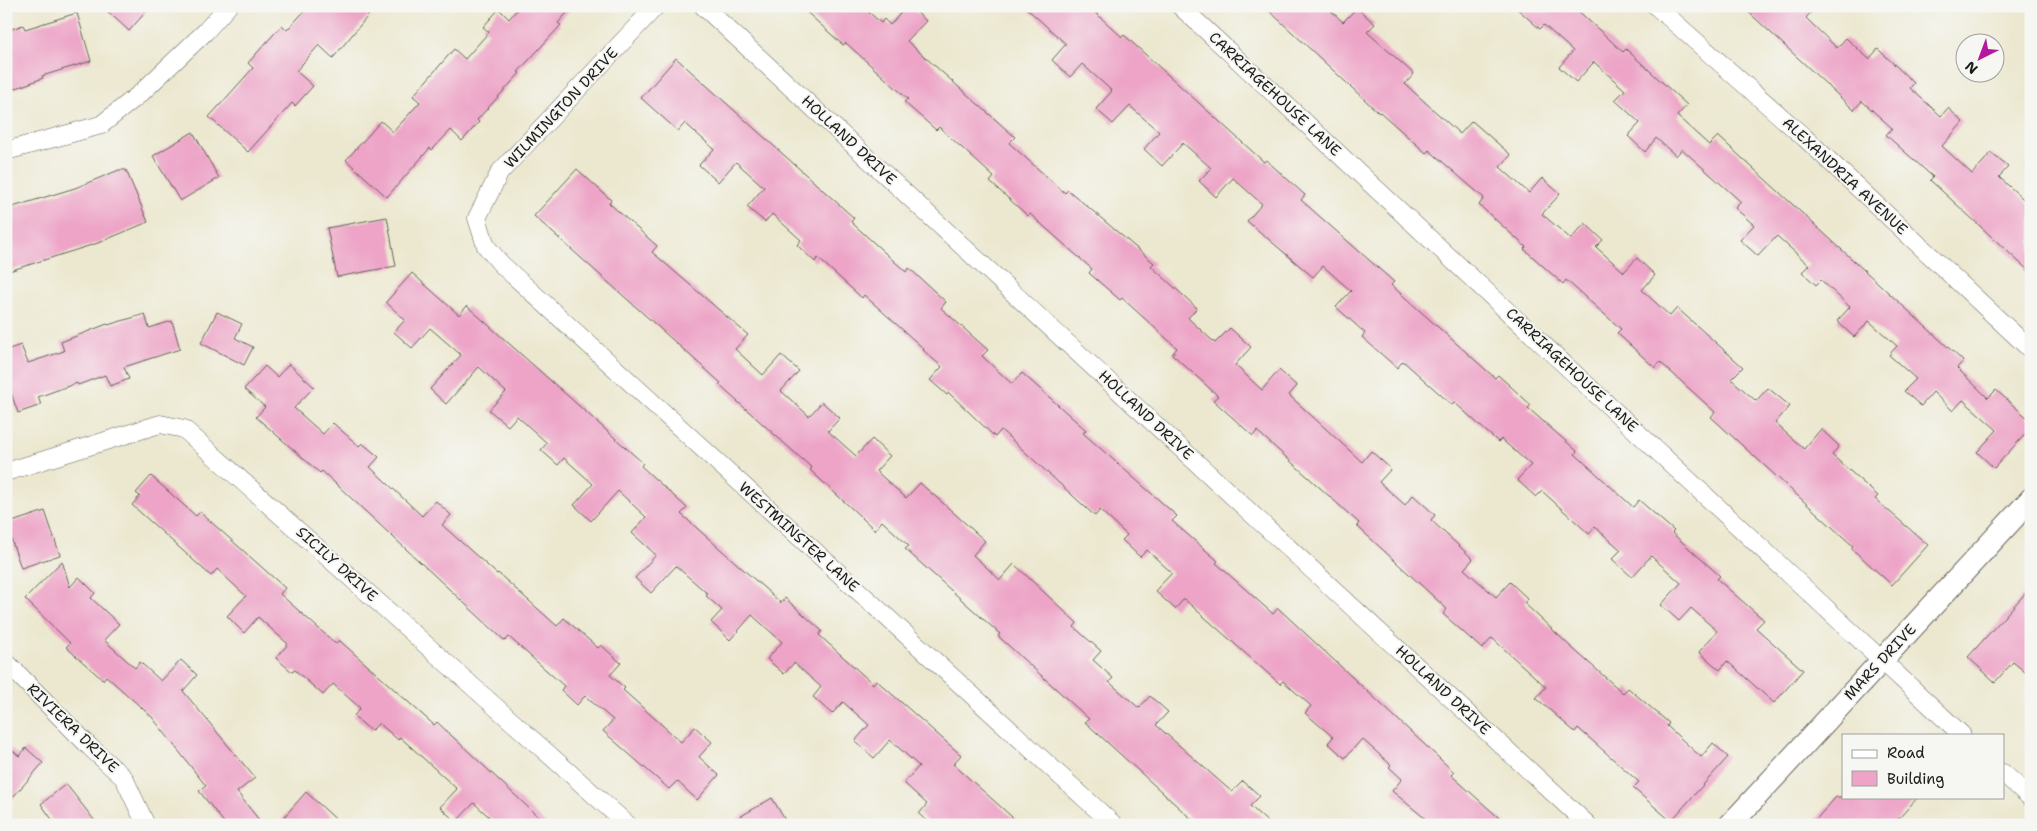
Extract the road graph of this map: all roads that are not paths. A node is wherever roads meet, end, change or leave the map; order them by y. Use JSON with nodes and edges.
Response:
{"nodes":[{"id":1,"x":228,"y":6,"type":"edge"},
{"id":2,"x":656,"y":6,"type":"edge"},
{"id":3,"x":703,"y":6,"type":"edge"},
{"id":4,"x":1180,"y":6,"type":"edge"},
{"id":5,"x":1656,"y":6,"type":"edge"},
{"id":6,"x":6,"y":151,"type":"edge"},
{"id":7,"x":486,"y":246,"type":"joint"},
{"id":8,"x":2031,"y":350,"type":"edge"},
{"id":9,"x":6,"y":472,"type":"edge"},
{"id":10,"x":2031,"y":499,"type":"edge"},
{"id":11,"x":1881,"y":660,"type":"junction"},
{"id":12,"x":6,"y":662,"type":"edge"},
{"id":13,"x":1961,"y":734,"type":"edge"},
{"id":14,"x":2004,"y":774,"type":"edge"},
{"id":15,"x":2031,"y":798,"type":"edge"},
{"id":16,"x":146,"y":825,"type":"edge"},
{"id":17,"x":628,"y":825,"type":"edge"},
{"id":18,"x":1114,"y":825,"type":"edge"},
{"id":19,"x":1588,"y":825,"type":"edge"},
{"id":20,"x":1730,"y":825,"type":"edge"}],
"edges":[{"from":1,"to":6,"type":"street"},
{"from":2,"to":7,"type":"street","name":"WILMINGTON DRIVE"},
{"from":3,"to":19,"type":"street","name":"HOLLAND DRIVE"},
{"from":4,"to":11,"type":"street","name":"CARRIAGEHOUSE LANE"},
{"from":5,"to":8,"type":"street","name":"ALEXANDRIA AVENUE"},
{"from":7,"to":18,"type":"street","name":"WESTMINSTER LANE"},
{"from":9,"to":17,"type":"street","name":"SICILY DRIVE"},
{"from":10,"to":11,"type":"street","name":"MARS DRIVE"},
{"from":11,"to":13,"type":"street","name":"CARRIAGEHOUSE LANE"},
{"from":11,"to":20,"type":"street","name":"MARS DRIVE"},
{"from":12,"to":16,"type":"street","name":"RIVIERA DRIVE"},
{"from":14,"to":15,"type":"street"}]}
